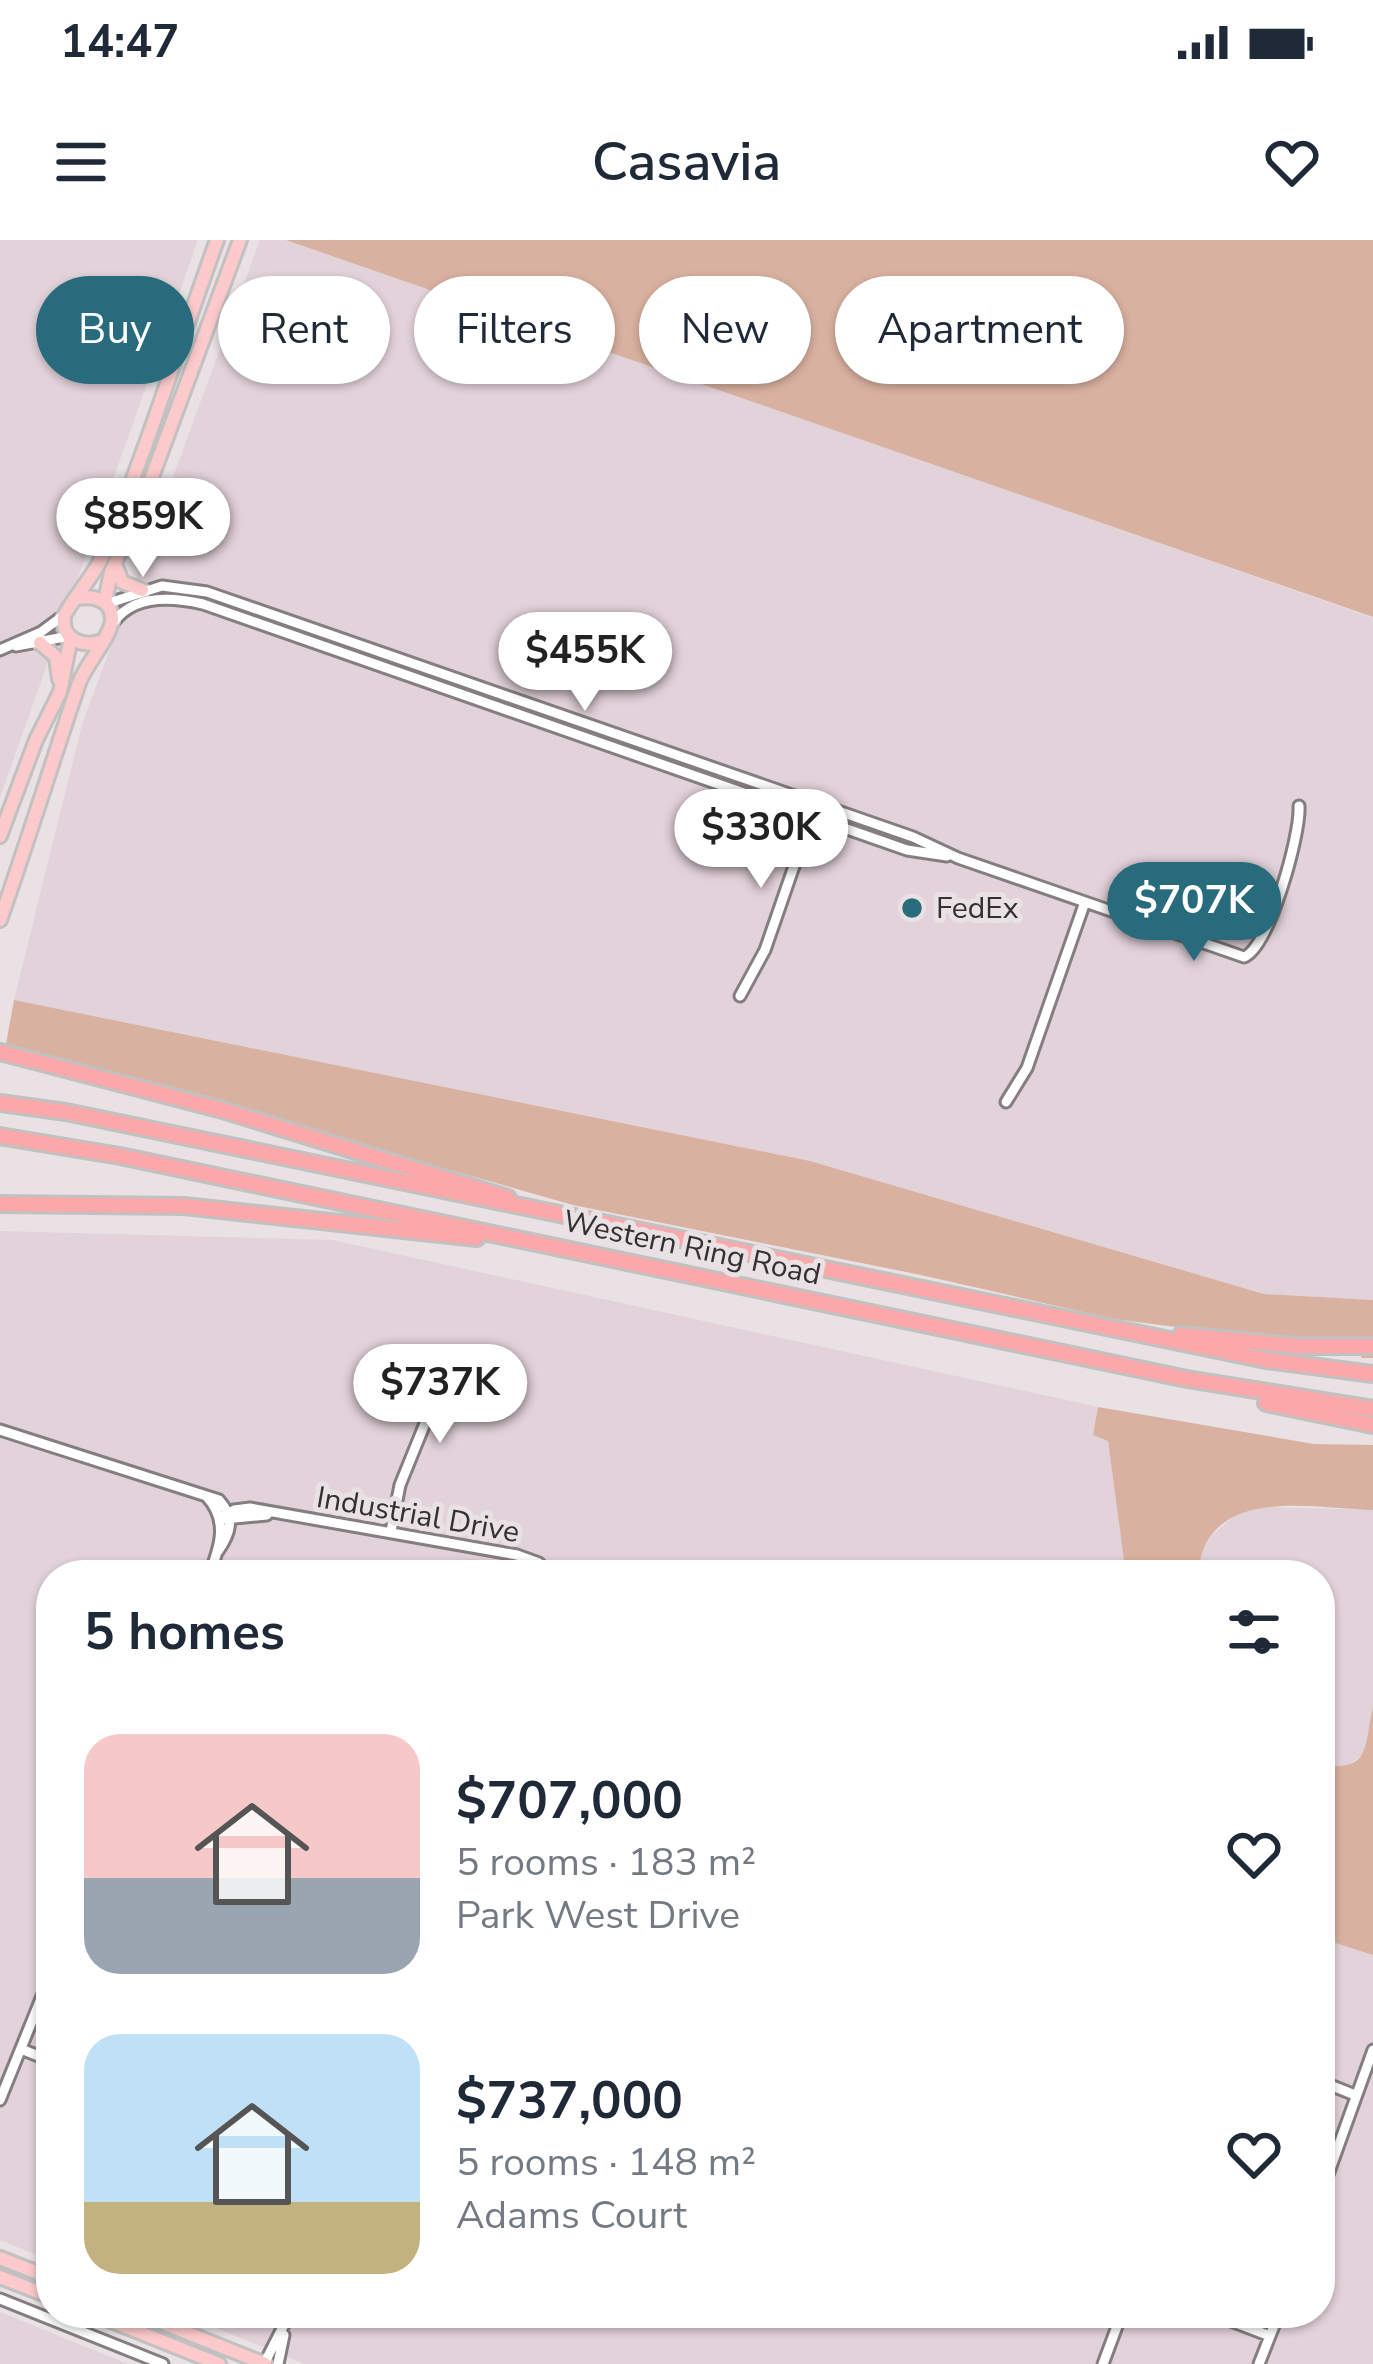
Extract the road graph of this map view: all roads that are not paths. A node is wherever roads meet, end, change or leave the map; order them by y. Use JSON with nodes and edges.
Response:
{"nodes":[{"id":1,"x":217,"y":240,"type":"edge"},
{"id":2,"x":240,"y":240,"type":"edge"},
{"id":3,"x":115,"y":563,"type":"junction"},
{"id":4,"x":142,"y":590,"type":"junction"},
{"id":5,"x":78,"y":598,"type":"junction"},
{"id":6,"x":105,"y":603,"type":"junction"},
{"id":7,"x":64,"y":615,"type":"junction"},
{"id":8,"x":112,"y":626,"type":"junction"},
{"id":9,"x":70,"y":637,"type":"junction"},
{"id":10,"x":102,"y":640,"type":"junction"},
{"id":11,"x":328,"y":641,"type":"junction"},
{"id":12,"x":40,"y":643,"type":"junction"},
{"id":13,"x":4,"y":648,"type":"edge"},
{"id":14,"x":60,"y":692,"type":"junction"},
{"id":15,"x":815,"y":803,"type":"junction"},
{"id":16,"x":1299,"y":806,"type":"dead end"},
{"id":17,"x":811,"y":816,"type":"junction"},
{"id":18,"x":0,"y":836,"type":"edge"},
{"id":19,"x":958,"y":858,"type":"junction"},
{"id":20,"x":1085,"y":902,"type":"junction"},
{"id":21,"x":0,"y":920,"type":"edge"},
{"id":22,"x":740,"y":996,"type":"dead end"},
{"id":23,"x":0,"y":1052,"type":"edge"},
{"id":24,"x":1006,"y":1102,"type":"dead end"},
{"id":25,"x":0,"y":1103,"type":"edge"},
{"id":26,"x":0,"y":1136,"type":"edge"},
{"id":27,"x":0,"y":1207,"type":"edge"},
{"id":28,"x":594,"y":1224,"type":"junction"},
{"id":29,"x":530,"y":1242,"type":"junction"},
{"id":30,"x":1105,"y":1328,"type":"junction"},
{"id":31,"x":1373,"y":1346,"type":"edge"},
{"id":32,"x":454,"y":1352,"type":"dead end"},
{"id":33,"x":1054,"y":1352,"type":"junction"},
{"id":34,"x":1373,"y":1374,"type":"edge"},
{"id":35,"x":1373,"y":1408,"type":"edge"},
{"id":36,"x":1373,"y":1425,"type":"edge"},
{"id":37,"x":0,"y":1430,"type":"edge"},
{"id":38,"x":226,"y":1517,"type":"junction"},
{"id":39,"x":391,"y":1531,"type":"junction"},
{"id":40,"x":214,"y":1560,"type":"edge"},
{"id":41,"x":531,"y":1560,"type":"edge"},
{"id":42,"x":36,"y":2012,"type":"edge"},
{"id":43,"x":21,"y":2049,"type":"junction"},
{"id":44,"x":1373,"y":2050,"type":"edge"},
{"id":45,"x":36,"y":2056,"type":"edge"},
{"id":46,"x":1335,"y":2087,"type":"edge"},
{"id":47,"x":1355,"y":2095,"type":"junction"},
{"id":48,"x":0,"y":2100,"type":"edge"},
{"id":49,"x":1335,"y":2153,"type":"edge"},
{"id":50,"x":0,"y":2258,"type":"edge"},
{"id":51,"x":36,"y":2272,"type":"edge"},
{"id":52,"x":0,"y":2277,"type":"edge"},
{"id":53,"x":36,"y":2291,"type":"edge"},
{"id":54,"x":0,"y":2299,"type":"edge"},
{"id":55,"x":36,"y":2313,"type":"edge"},
{"id":56,"x":73,"y":2328,"type":"edge"},
{"id":57,"x":128,"y":2328,"type":"edge"},
{"id":58,"x":175,"y":2328,"type":"edge"},
{"id":59,"x":1116,"y":2328,"type":"edge"},
{"id":60,"x":1249,"y":2328,"type":"edge"},
{"id":61,"x":1273,"y":2328,"type":"edge"},
{"id":62,"x":284,"y":2329,"type":"joint"},
{"id":63,"x":1270,"y":2336,"type":"junction"},
{"id":64,"x":164,"y":2364,"type":"edge"},
{"id":65,"x":218,"y":2364,"type":"edge"},
{"id":66,"x":265,"y":2364,"type":"edge"},
{"id":67,"x":278,"y":2364,"type":"edge"},
{"id":68,"x":1103,"y":2364,"type":"edge"},
{"id":69,"x":1259,"y":2364,"type":"edge"}],
"edges":[{"from":1,"to":5,"type":"main road"},
{"from":2,"to":3,"type":"main road"},
{"from":3,"to":4,"type":"main road"},
{"from":3,"to":6,"type":"main road"},
{"from":4,"to":6,"type":"street"},
{"from":4,"to":11,"type":"street"},
{"from":5,"to":6,"type":"main road"},
{"from":5,"to":7,"type":"main road"},
{"from":6,"to":8,"type":"main road"},
{"from":7,"to":9,"type":"main road"},
{"from":7,"to":13,"type":"street"},
{"from":8,"to":10,"type":"main road"},
{"from":8,"to":11,"type":"street"},
{"from":9,"to":10,"type":"main road"},
{"from":9,"to":12,"type":"street"},
{"from":9,"to":14,"type":"main road"},
{"from":10,"to":21,"type":"main road"},
{"from":11,"to":15,"type":"street"},
{"from":11,"to":17,"type":"street"},
{"from":12,"to":13,"type":"street"},
{"from":12,"to":14,"type":"main road"},
{"from":14,"to":18,"type":"main road"},
{"from":15,"to":17,"type":"street"},
{"from":15,"to":19,"type":"street"},
{"from":16,"to":20,"type":"street"},
{"from":17,"to":19,"type":"street"},
{"from":17,"to":22,"type":"street"},
{"from":19,"to":20,"type":"street"},
{"from":20,"to":24,"type":"street"},
{"from":23,"to":28,"type":"highway"},
{"from":25,"to":28,"type":"highway","name":"Western Ring Road"},
{"from":26,"to":29,"type":"highway","name":"Western Ring Road"},
{"from":27,"to":29,"type":"highway"},
{"from":28,"to":30,"type":"highway","name":"Western Ring Road"},
{"from":29,"to":33,"type":"highway","name":"Western Ring Road"},
{"from":30,"to":31,"type":"highway"},
{"from":30,"to":34,"type":"highway","name":"Western Ring Road"},
{"from":32,"to":39,"type":"street"},
{"from":33,"to":35,"type":"highway","name":"Western Ring Road"},
{"from":33,"to":36,"type":"highway"},
{"from":37,"to":38,"type":"street"},
{"from":38,"to":39,"type":"street","name":"Industrial Drive"},
{"from":38,"to":40,"type":"street"},
{"from":39,"to":41,"type":"street","name":"Industrial Drive"},
{"from":42,"to":43,"type":"street"},
{"from":43,"to":45,"type":"street"},
{"from":43,"to":48,"type":"street"},
{"from":44,"to":47,"type":"street"},
{"from":46,"to":47,"type":"street"},
{"from":47,"to":49,"type":"street"},
{"from":50,"to":51,"type":"main road"},
{"from":52,"to":53,"type":"main road"},
{"from":54,"to":55,"type":"street"},
{"from":56,"to":64,"type":"street"},
{"from":57,"to":65,"type":"main road"},
{"from":58,"to":66,"type":"main road"},
{"from":59,"to":68,"type":"street"},
{"from":60,"to":63,"type":"street"},
{"from":61,"to":63,"type":"street"},
{"from":62,"to":66,"type":"street"},
{"from":62,"to":67,"type":"street"},
{"from":63,"to":69,"type":"street"}]}
